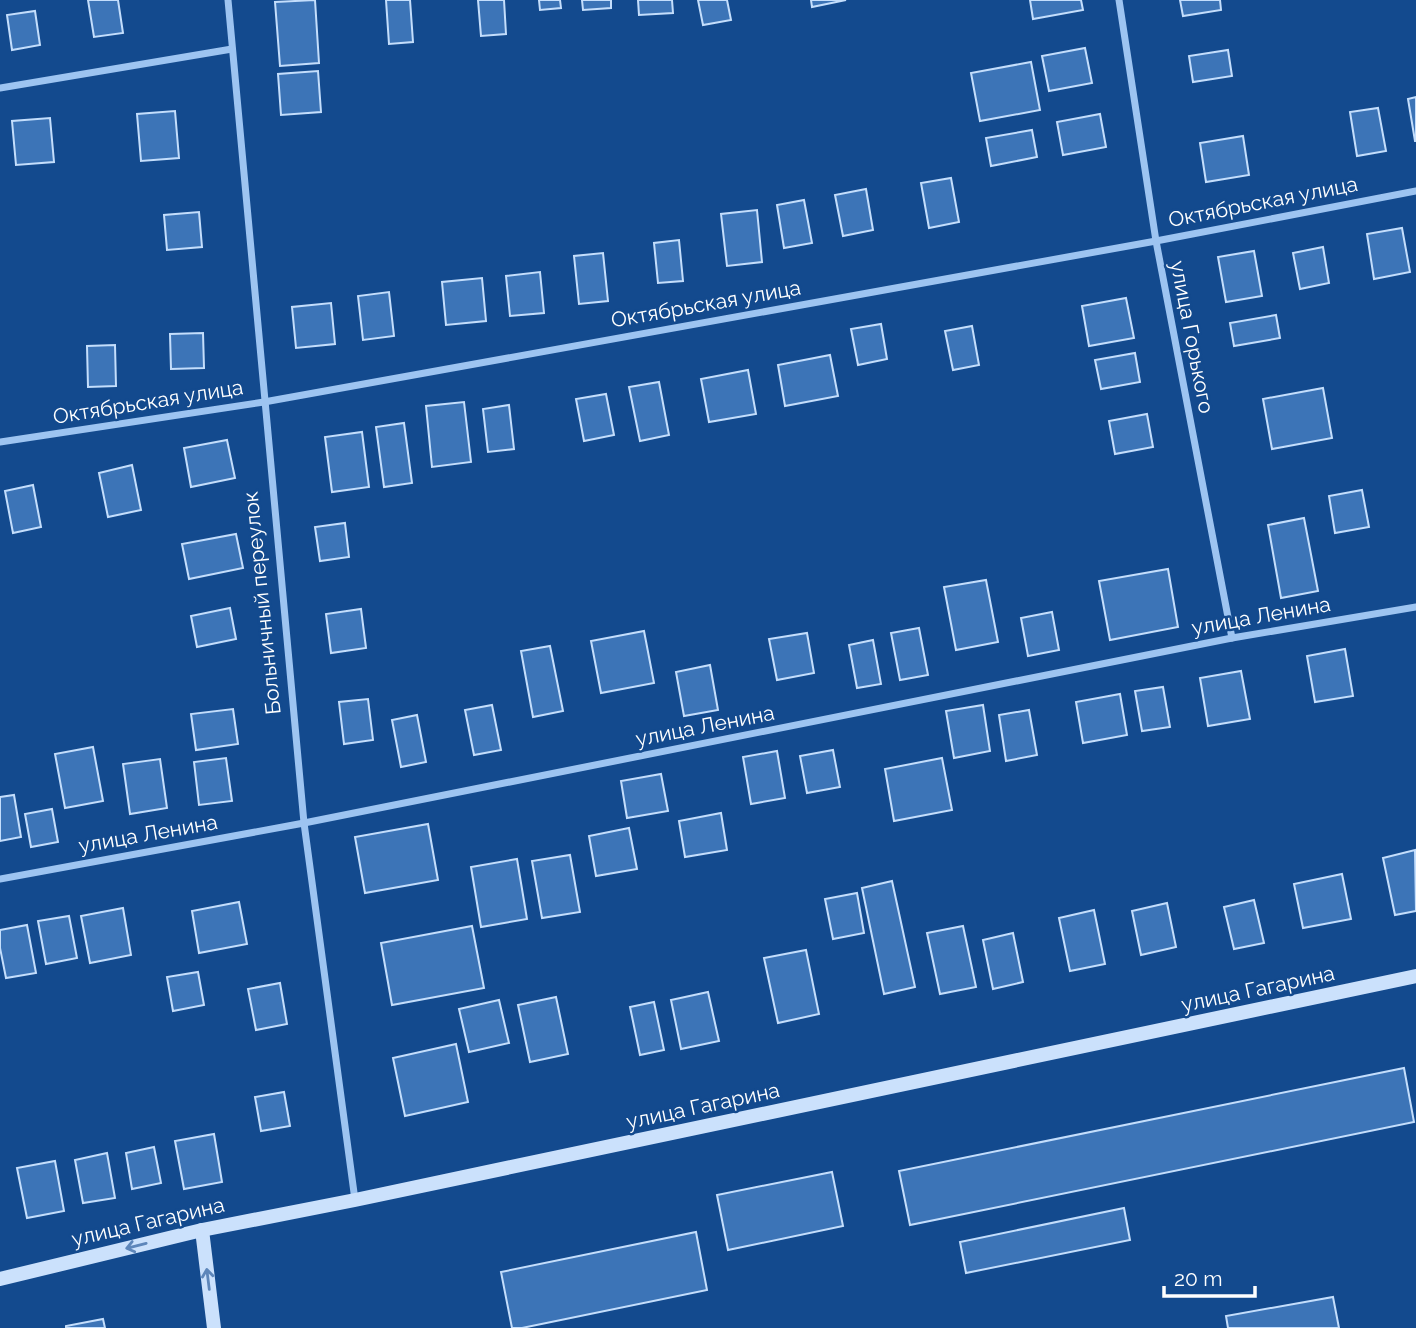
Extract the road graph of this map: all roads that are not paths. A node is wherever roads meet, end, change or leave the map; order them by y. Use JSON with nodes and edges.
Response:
{"nodes":[{"id":1,"x":228,"y":0,"type":"edge"},
{"id":2,"x":1119,"y":0,"type":"edge"},
{"id":3,"x":232,"y":49,"type":"junction"},
{"id":4,"x":0,"y":88,"type":"edge"},
{"id":5,"x":1416,"y":191,"type":"edge"},
{"id":6,"x":1156,"y":240,"type":"junction"},
{"id":7,"x":264,"y":402,"type":"junction"},
{"id":8,"x":0,"y":442,"type":"edge"},
{"id":9,"x":1416,"y":607,"type":"edge"},
{"id":10,"x":1232,"y":638,"type":"junction"},
{"id":11,"x":304,"y":823,"type":"junction"},
{"id":12,"x":0,"y":879,"type":"edge"},
{"id":13,"x":1416,"y":976,"type":"edge"},
{"id":14,"x":355,"y":1200,"type":"junction"},
{"id":15,"x":202,"y":1230,"type":"junction"},
{"id":16,"x":0,"y":1279,"type":"edge"},
{"id":17,"x":214,"y":1328,"type":"edge"}],
"edges":[{"from":1,"to":3,"type":"street","name":"Больничный переулок"},
{"from":2,"to":6,"type":"street","name":"улица Горького"},
{"from":3,"to":4,"type":"street"},
{"from":3,"to":7,"type":"street","name":"Больничный переулок"},
{"from":5,"to":6,"type":"street","name":"Октябрьская улица"},
{"from":6,"to":7,"type":"street","name":"Октябрьская улица"},
{"from":6,"to":10,"type":"street","name":"улица Горького"},
{"from":7,"to":8,"type":"street","name":"Октябрьская улица"},
{"from":7,"to":11,"type":"street","name":"Больничный переулок"},
{"from":9,"to":10,"type":"street","name":"улица Ленина"},
{"from":10,"to":11,"type":"street","name":"улица Ленина"},
{"from":11,"to":12,"type":"street","name":"улица Ленина"},
{"from":11,"to":14,"type":"street","name":"Больничный переулок"},
{"from":13,"to":14,"type":"main road","name":"улица Гагарина"},
{"from":14,"to":15,"type":"main road","name":"улица Гагарина"},
{"from":15,"to":16,"type":"main road","name":"улица Гагарина","one_way":true},
{"from":17,"to":15,"type":"main road","one_way":true}]}
